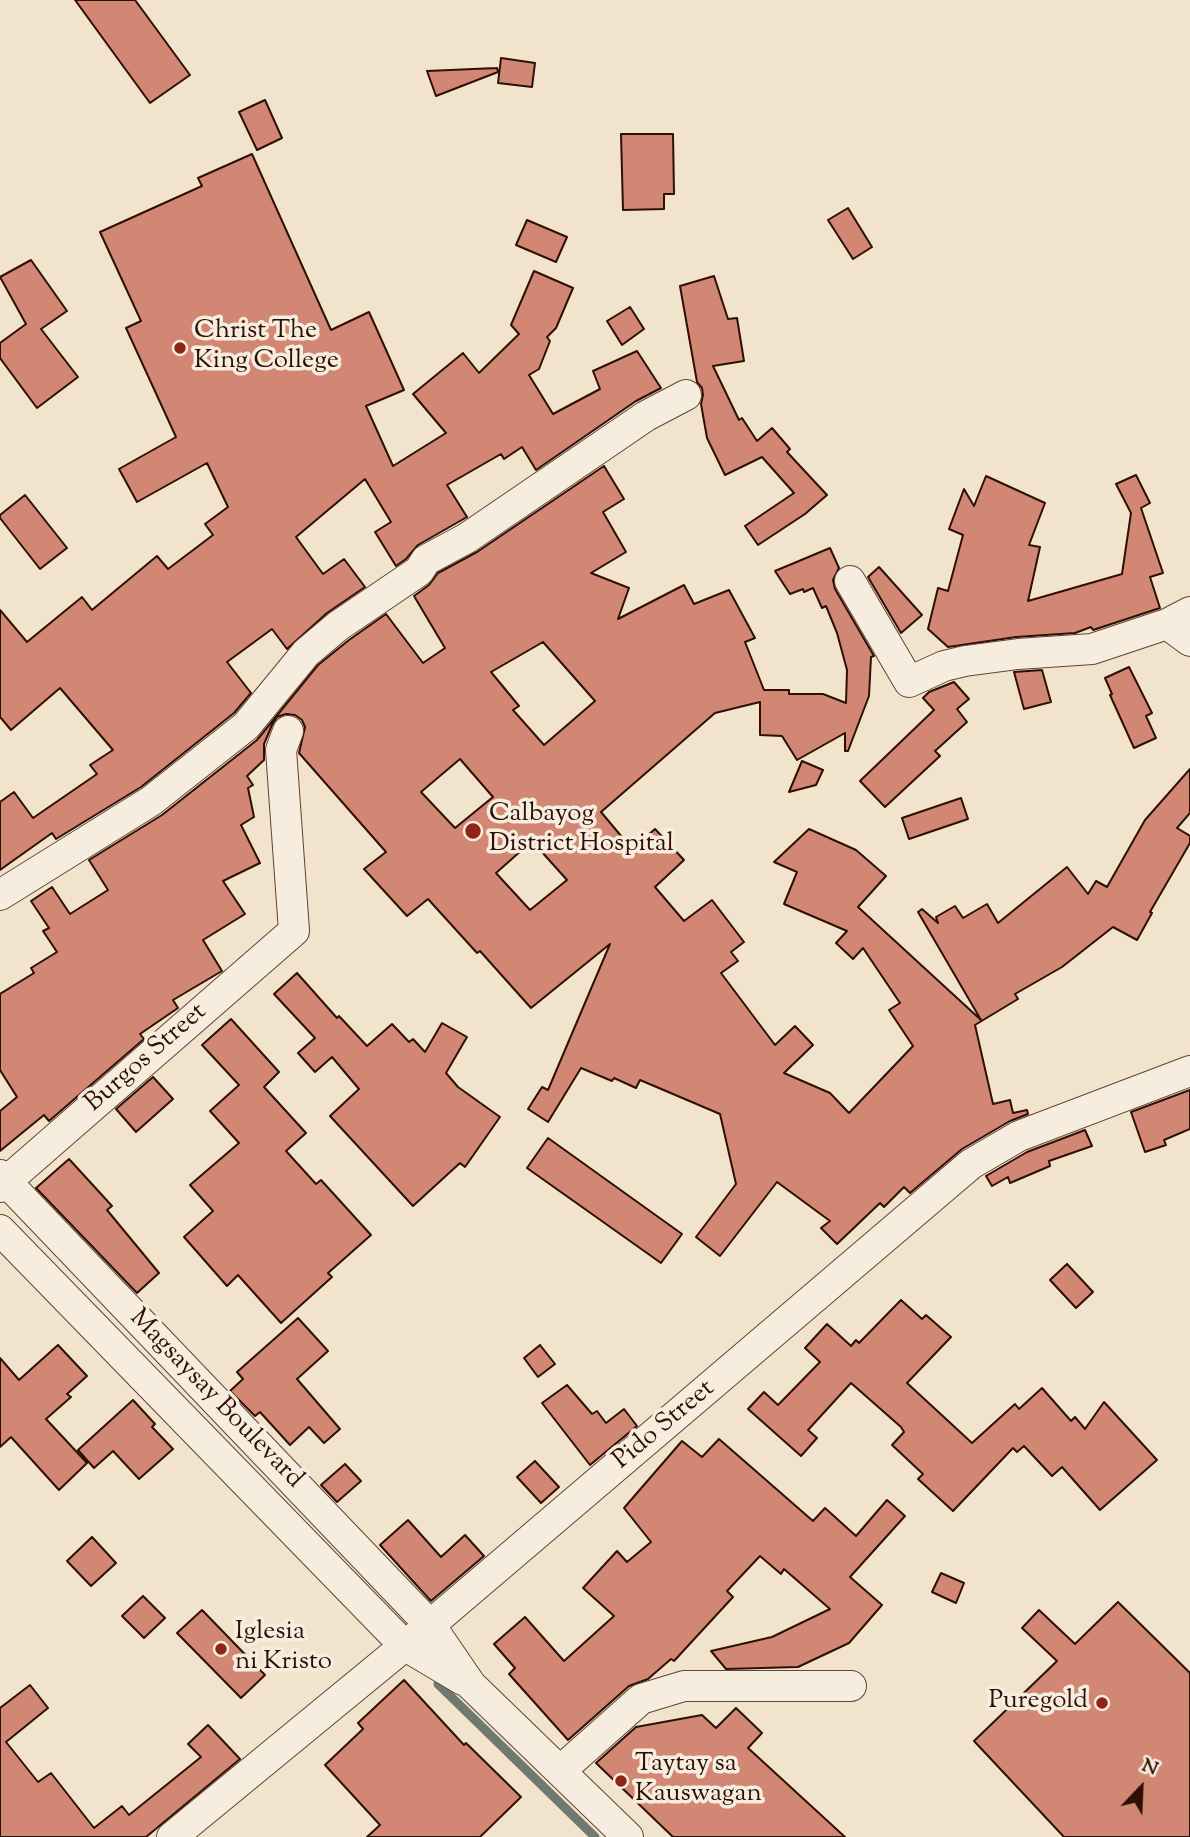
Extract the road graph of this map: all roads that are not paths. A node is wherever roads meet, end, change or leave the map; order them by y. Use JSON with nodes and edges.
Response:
{"nodes":[{"id":1,"x":686,"y":395,"type":"dead end"},
{"id":2,"x":850,"y":581,"type":"dead end"},
{"id":3,"x":1182,"y":626,"type":"edge"},
{"id":4,"x":288,"y":731,"type":"dead end"},
{"id":5,"x":0,"y":895,"type":"edge"},
{"id":6,"x":1190,"y":1071,"type":"edge"},
{"id":7,"x":2,"y":1181,"type":"edge"},
{"id":8,"x":0,"y":1230,"type":"edge"},
{"id":9,"x":265,"y":1452,"type":"junction"},
{"id":10,"x":240,"y":1476,"type":"junction"},
{"id":11,"x":430,"y":1625,"type":"junction"},
{"id":12,"x":404,"y":1645,"type":"junction"},
{"id":13,"x":471,"y":1685,"type":"junction"},
{"id":14,"x":851,"y":1686,"type":"dead end"},
{"id":15,"x":560,"y":1771,"type":"junction"},
{"id":16,"x":172,"y":1837,"type":"edge"},
{"id":17,"x":628,"y":1837,"type":"edge"}],
"edges":[{"from":1,"to":5,"type":"street"},
{"from":2,"to":3,"type":"street"},
{"from":4,"to":7,"type":"street","name":"Burgos Street"},
{"from":6,"to":11,"type":"street","name":"Pido Street"},
{"from":7,"to":9,"type":"street","name":"Magsaysay Boulevard"},
{"from":8,"to":10,"type":"street","name":"Magsaysay Boulevard"},
{"from":9,"to":10,"type":"street"},
{"from":9,"to":11,"type":"street","name":"Magsaysay Boulevard"},
{"from":10,"to":12,"type":"street","name":"Magsaysay Boulevard"},
{"from":11,"to":12,"type":"street","name":"Pido Street"},
{"from":11,"to":13,"type":"street","name":"Magsaysay Boulevard"},
{"from":12,"to":13,"type":"street","name":"Magsaysay Boulevard"},
{"from":12,"to":16,"type":"street","name":"Pido Street"},
{"from":13,"to":15,"type":"street"},
{"from":14,"to":15,"type":"street"},
{"from":15,"to":17,"type":"street"}]}
